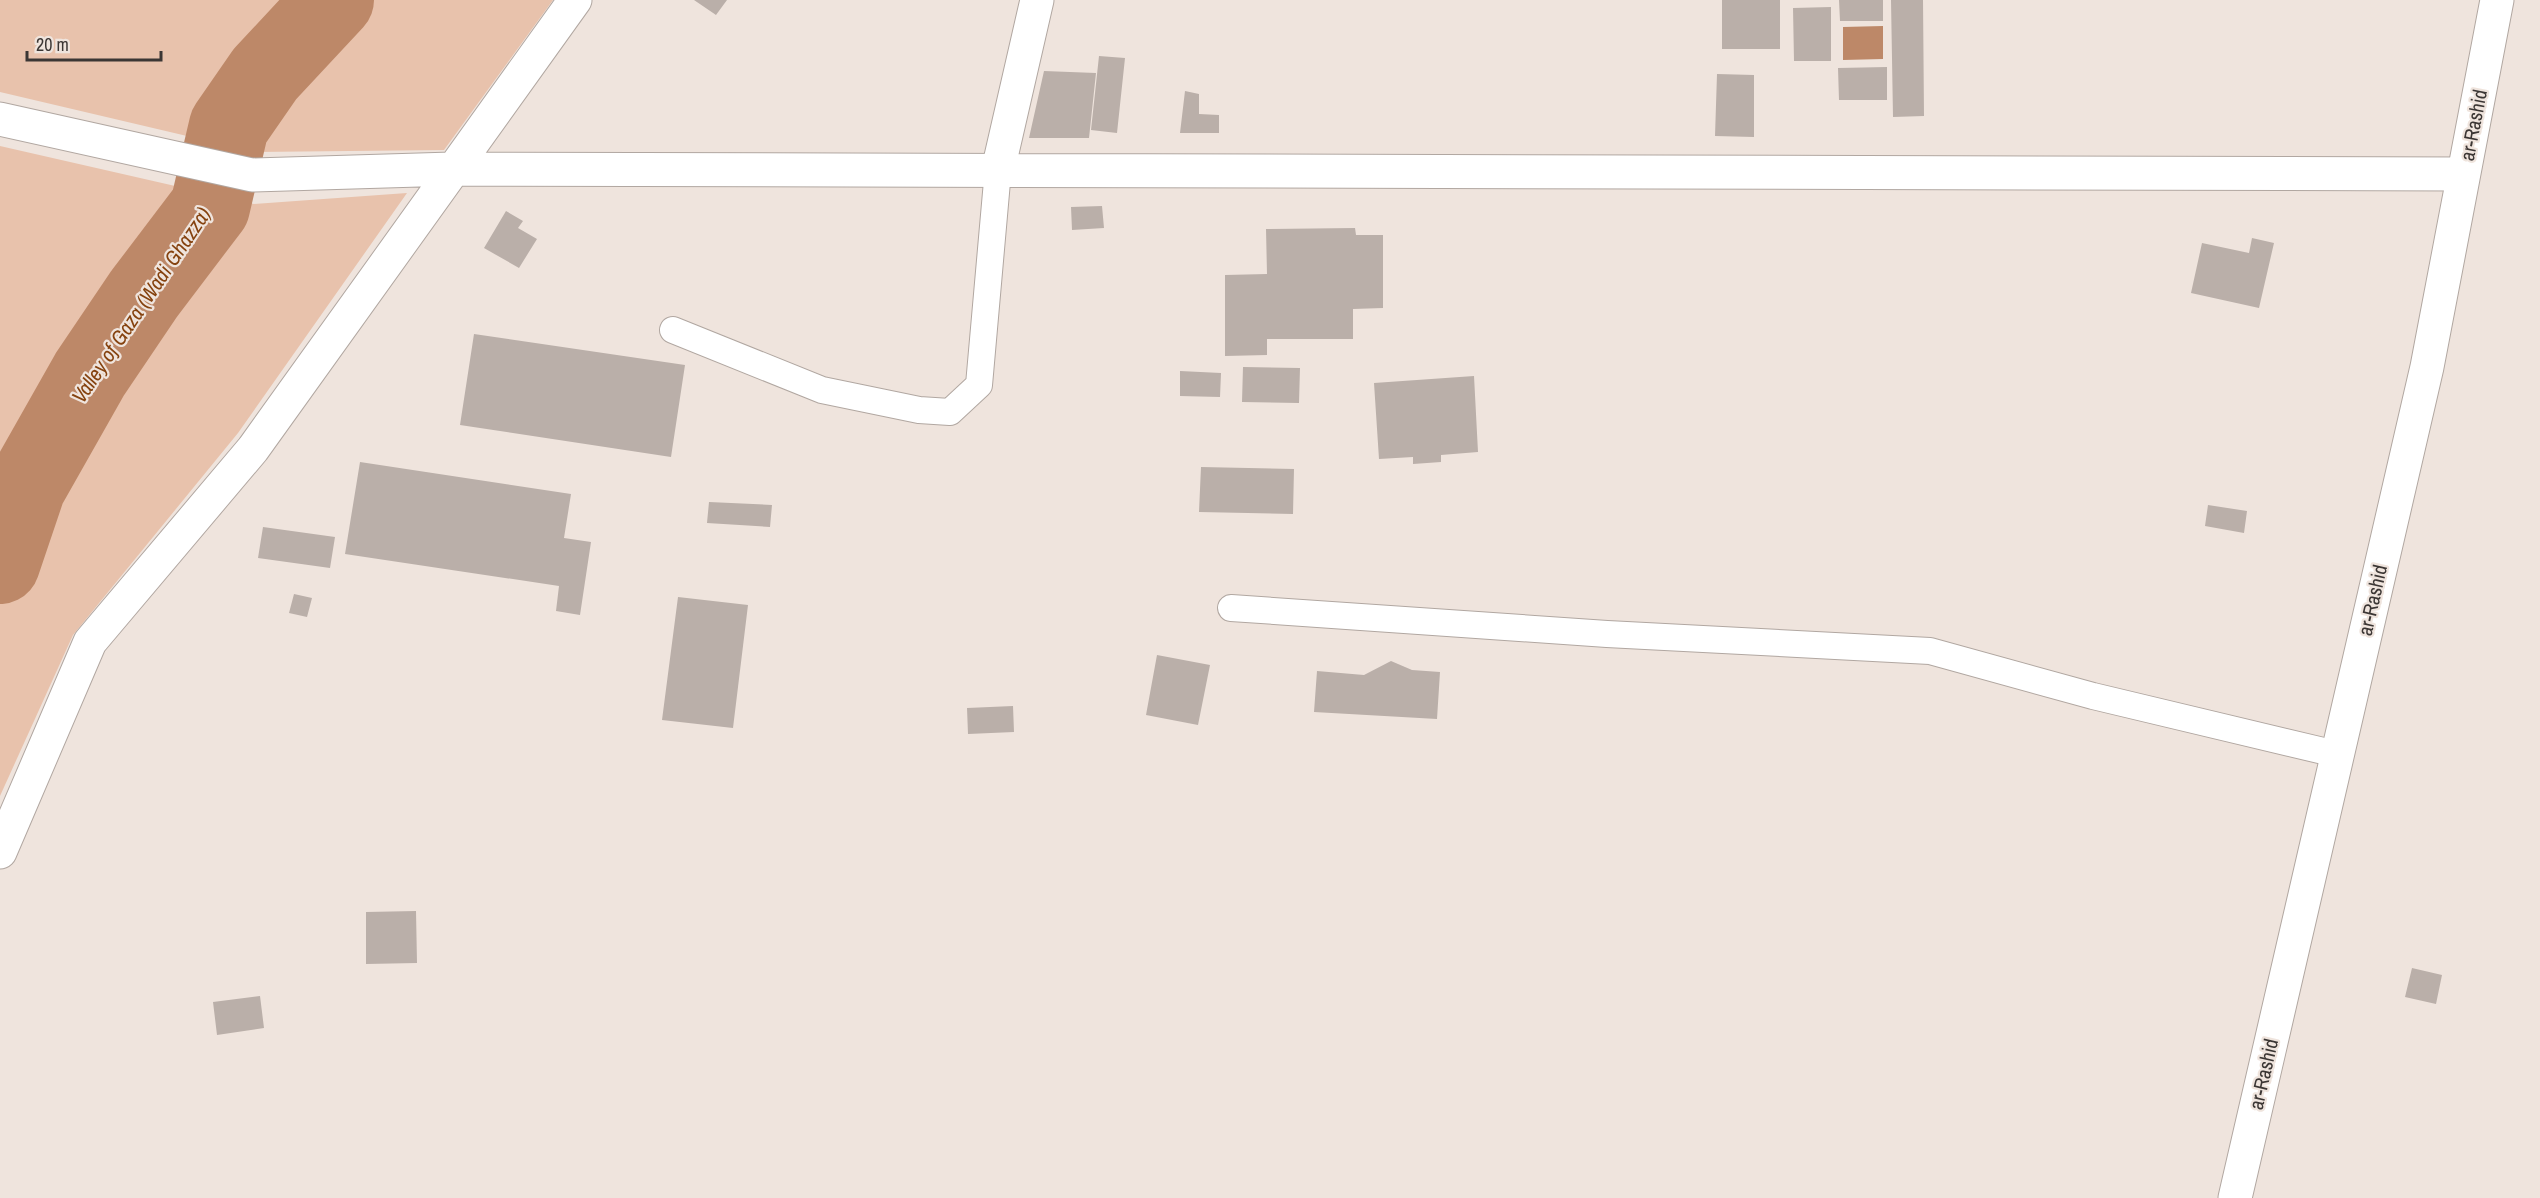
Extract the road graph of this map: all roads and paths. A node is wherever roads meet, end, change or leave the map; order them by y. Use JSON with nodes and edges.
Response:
{"nodes":[{"id":1,"x":575,"y":0,"type":"edge"},
{"id":2,"x":1037,"y":0,"type":"edge"},
{"id":3,"x":2497,"y":0,"type":"edge"},
{"id":4,"x":0,"y":119,"type":"edge"},
{"id":5,"x":452,"y":169,"type":"junction"},
{"id":6,"x":999,"y":170,"type":"junction"},
{"id":7,"x":2463,"y":174,"type":"junction"},
{"id":8,"x":673,"y":330,"type":"dead end"},
{"id":9,"x":1231,"y":608,"type":"dead end"},
{"id":10,"x":2336,"y":754,"type":"junction"},
{"id":11,"x":0,"y":852,"type":"edge"},
{"id":12,"x":2235,"y":1198,"type":"edge"}],
"edges":[{"from":1,"to":5,"type":"street"},
{"from":2,"to":6,"type":"street"},
{"from":3,"to":7,"type":"street","name":"ar-Rashid"},
{"from":4,"to":5,"type":"street"},
{"from":5,"to":6,"type":"street"},
{"from":5,"to":11,"type":"street"},
{"from":6,"to":7,"type":"street"},
{"from":6,"to":8,"type":"lane"},
{"from":7,"to":10,"type":"street","name":"ar-Rashid"},
{"from":9,"to":10,"type":"lane"},
{"from":10,"to":12,"type":"street","name":"ar-Rashid"}]}
